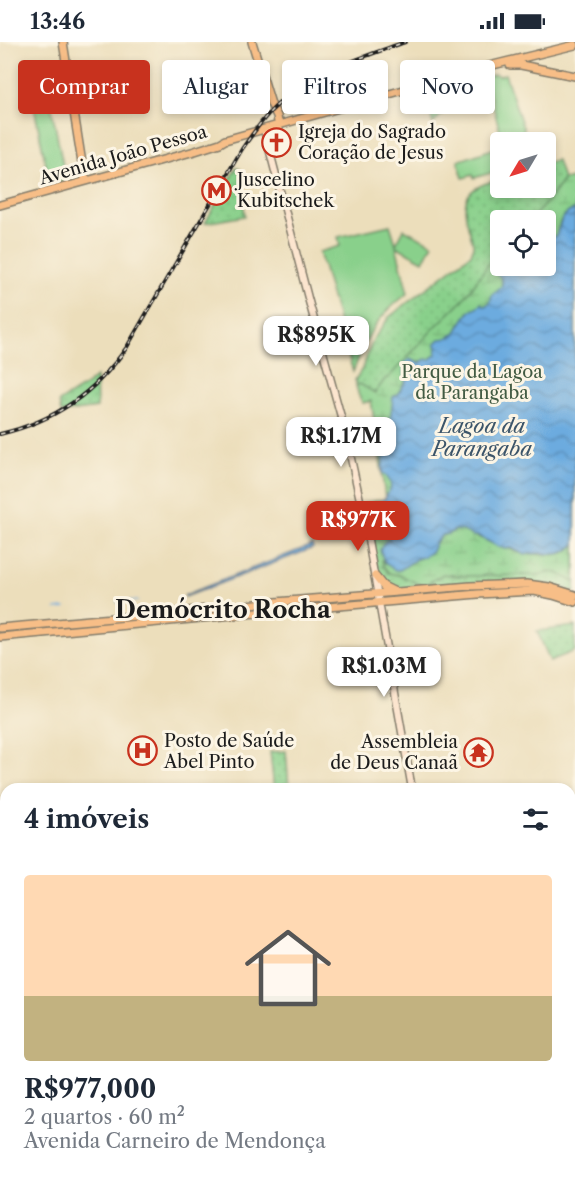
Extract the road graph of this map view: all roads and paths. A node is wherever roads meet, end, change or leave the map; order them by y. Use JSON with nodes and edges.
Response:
{"nodes":[{"id":1,"x":63,"y":42,"type":"edge"},
{"id":2,"x":252,"y":42,"type":"edge"},
{"id":3,"x":575,"y":45,"type":"edge"},
{"id":4,"x":544,"y":54,"type":"junction"},
{"id":5,"x":527,"y":66,"type":"junction"},
{"id":6,"x":575,"y":76,"type":"edge"},
{"id":7,"x":279,"y":127,"type":"junction"},
{"id":8,"x":264,"y":131,"type":"junction"},
{"id":9,"x":88,"y":180,"type":"junction"},
{"id":10,"x":0,"y":205,"type":"edge"},
{"id":11,"x":375,"y":576,"type":"junction"},
{"id":12,"x":397,"y":593,"type":"junction"},
{"id":13,"x":378,"y":594,"type":"junction"},
{"id":14,"x":575,"y":595,"type":"edge"},
{"id":15,"x":575,"y":602,"type":"edge"},
{"id":16,"x":379,"y":603,"type":"junction"},
{"id":17,"x":0,"y":628,"type":"edge"},
{"id":18,"x":0,"y":637,"type":"edge"},
{"id":19,"x":411,"y":783,"type":"edge"}],
"edges":[{"from":1,"to":9,"type":"main road"},
{"from":2,"to":7,"type":"main road"},
{"from":3,"to":4,"type":"main road","name":"Avenida João Pessoa"},
{"from":4,"to":5,"type":"main road"},
{"from":4,"to":7,"type":"main road","name":"Avenida João Pessoa"},
{"from":5,"to":6,"type":"main road","name":"Avenida João Pessoa"},
{"from":5,"to":7,"type":"main road","name":"Avenida João Pessoa"},
{"from":7,"to":8,"type":"main road","name":"Avenida João Pessoa"},
{"from":8,"to":9,"type":"main road","name":"Avenida João Pessoa"},
{"from":8,"to":11,"type":"main road"},
{"from":9,"to":10,"type":"main road","name":"Avenida João Pessoa"},
{"from":11,"to":12,"type":"main road"},
{"from":11,"to":13,"type":"main road"},
{"from":12,"to":13,"type":"main road"},
{"from":12,"to":14,"type":"main road"},
{"from":13,"to":16,"type":"main road"},
{"from":13,"to":17,"type":"main road"},
{"from":15,"to":16,"type":"main road"},
{"from":16,"to":18,"type":"main road"},
{"from":16,"to":19,"type":"main road"}]}
